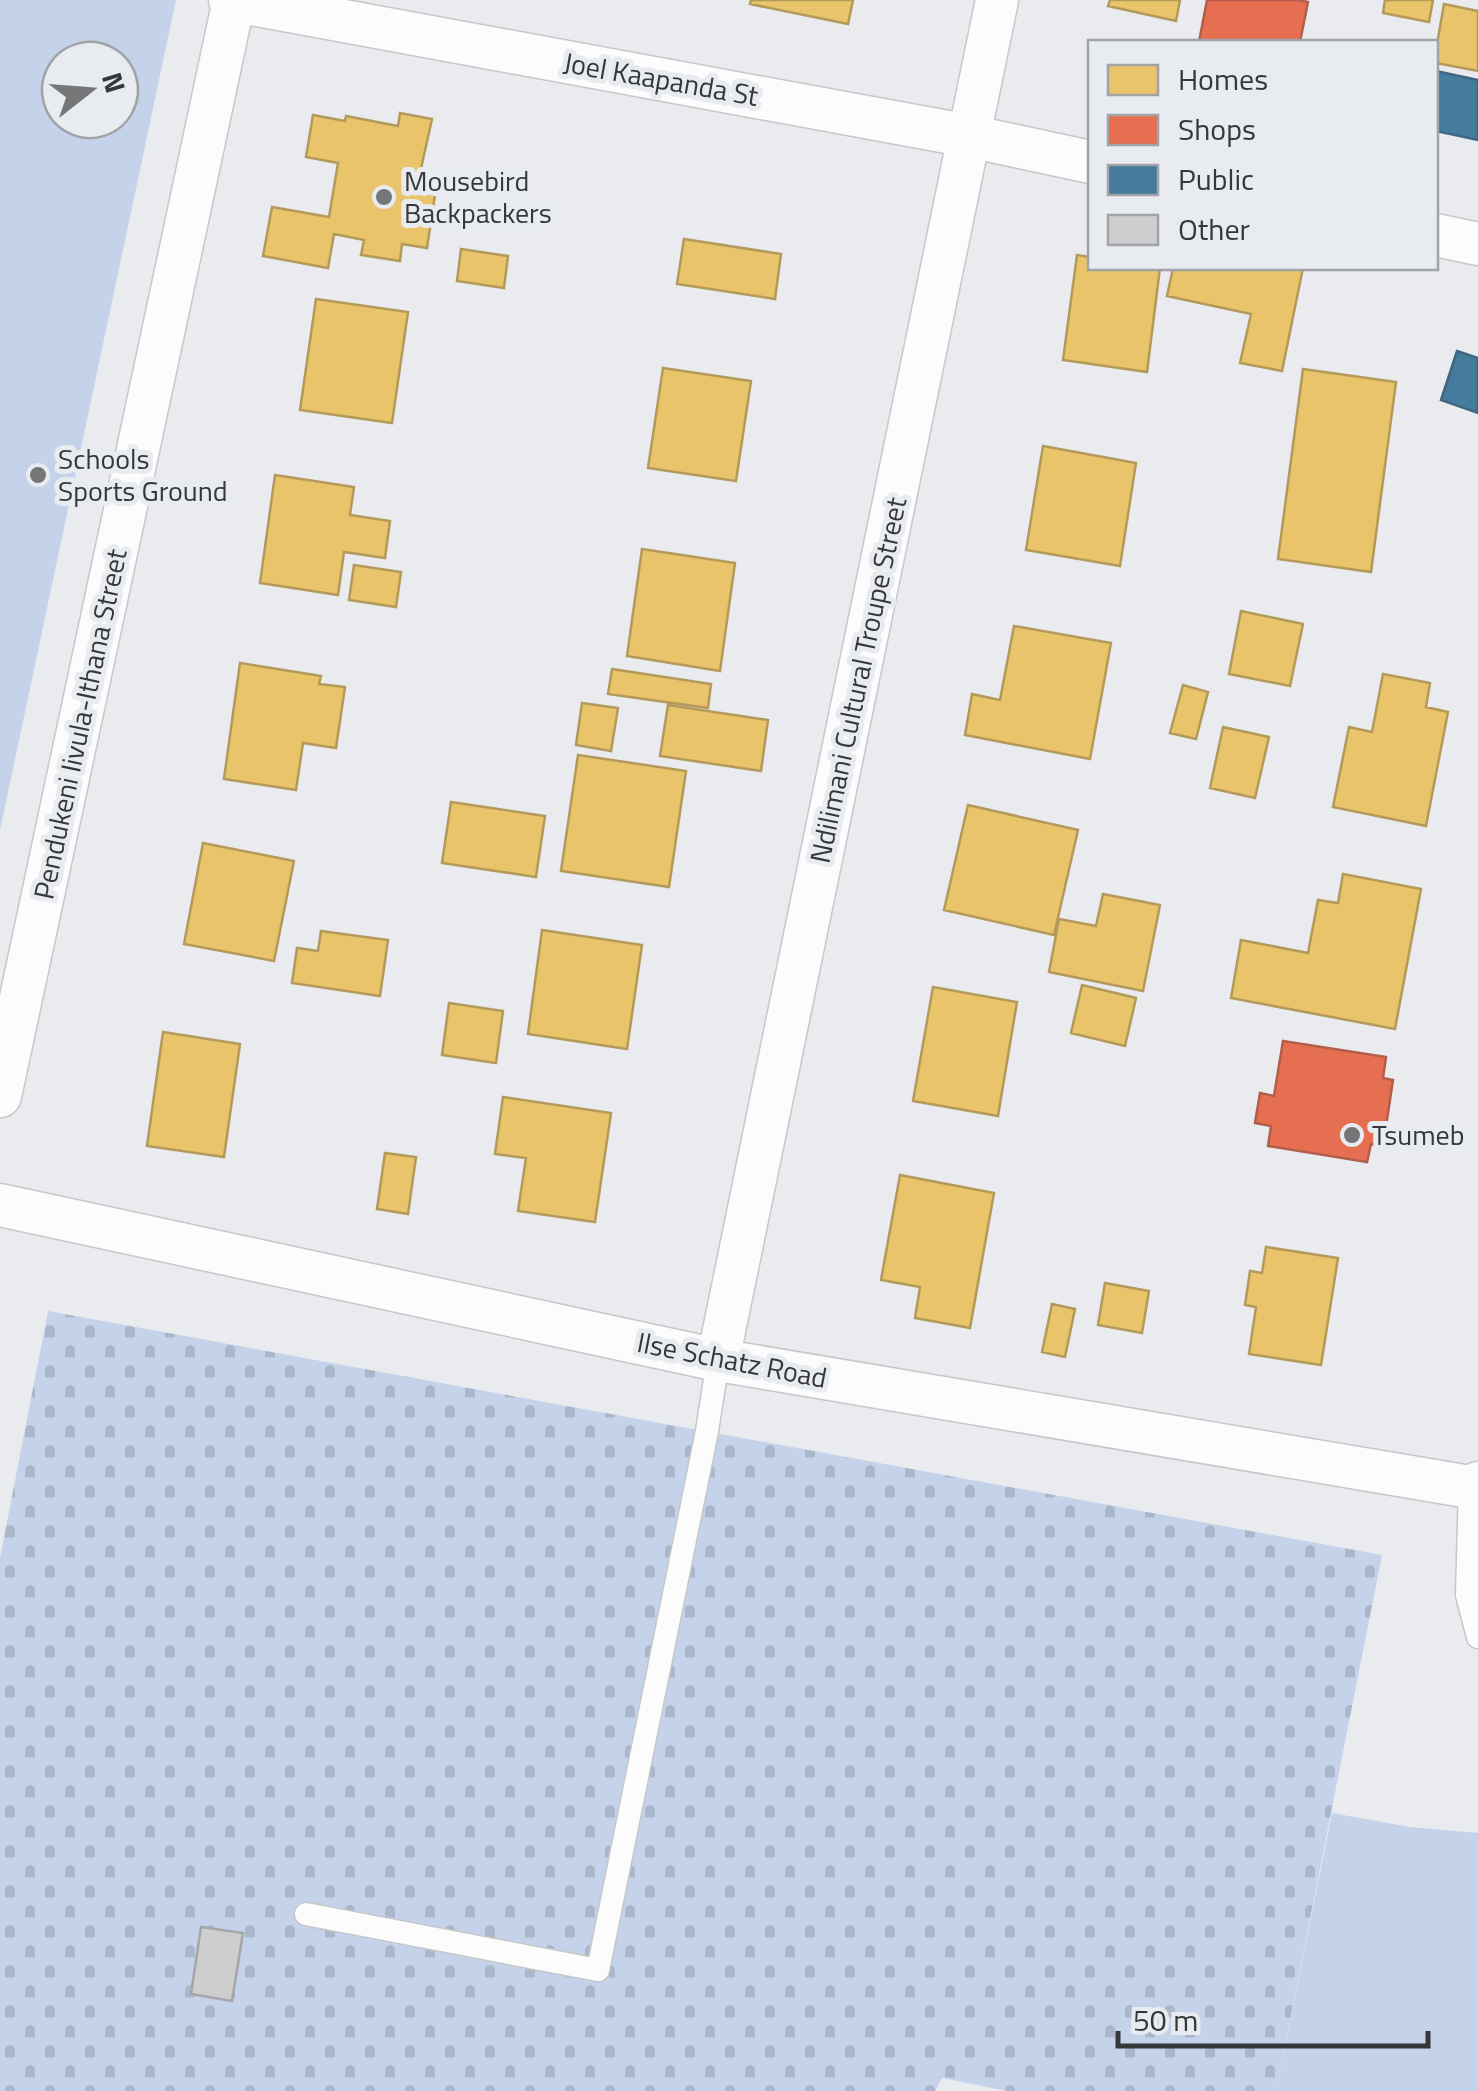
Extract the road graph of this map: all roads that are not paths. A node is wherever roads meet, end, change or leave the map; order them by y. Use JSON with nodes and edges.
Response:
{"nodes":[{"id":1,"x":233,"y":0,"type":"edge"},
{"id":2,"x":997,"y":0,"type":"edge"},
{"id":3,"x":969,"y":136,"type":"junction"},
{"id":4,"x":1088,"y":162,"type":"edge"},
{"id":5,"x":1438,"y":235,"type":"edge"},
{"id":6,"x":1478,"y":244,"type":"edge"},
{"id":7,"x":0,"y":1096,"type":"edge"},
{"id":8,"x":0,"y":1205,"type":"edge"},
{"id":9,"x":718,"y":1360,"type":"junction"},
{"id":10,"x":1474,"y":1485,"type":"edge"},
{"id":11,"x":1478,"y":1637,"type":"edge"},
{"id":12,"x":306,"y":1914,"type":"dead end"}],
"edges":[{"from":1,"to":3,"type":"street","name":"Joel Kaapanda St"},
{"from":1,"to":7,"type":"street","name":"Pendukeni Iivula-Ithana Street"},
{"from":2,"to":3,"type":"street","name":"Ndilimani Cultural Troupe Street"},
{"from":3,"to":4,"type":"street","name":"Joel Kaapanda St"},
{"from":3,"to":9,"type":"street","name":"Ndilimani Cultural Troupe Street"},
{"from":5,"to":6,"type":"street"},
{"from":8,"to":9,"type":"street","name":"Ilse Schatz Road"},
{"from":9,"to":10,"type":"street","name":"Ilse Schatz Road"},
{"from":9,"to":12,"type":"lane"},
{"from":10,"to":11,"type":"lane"}]}
